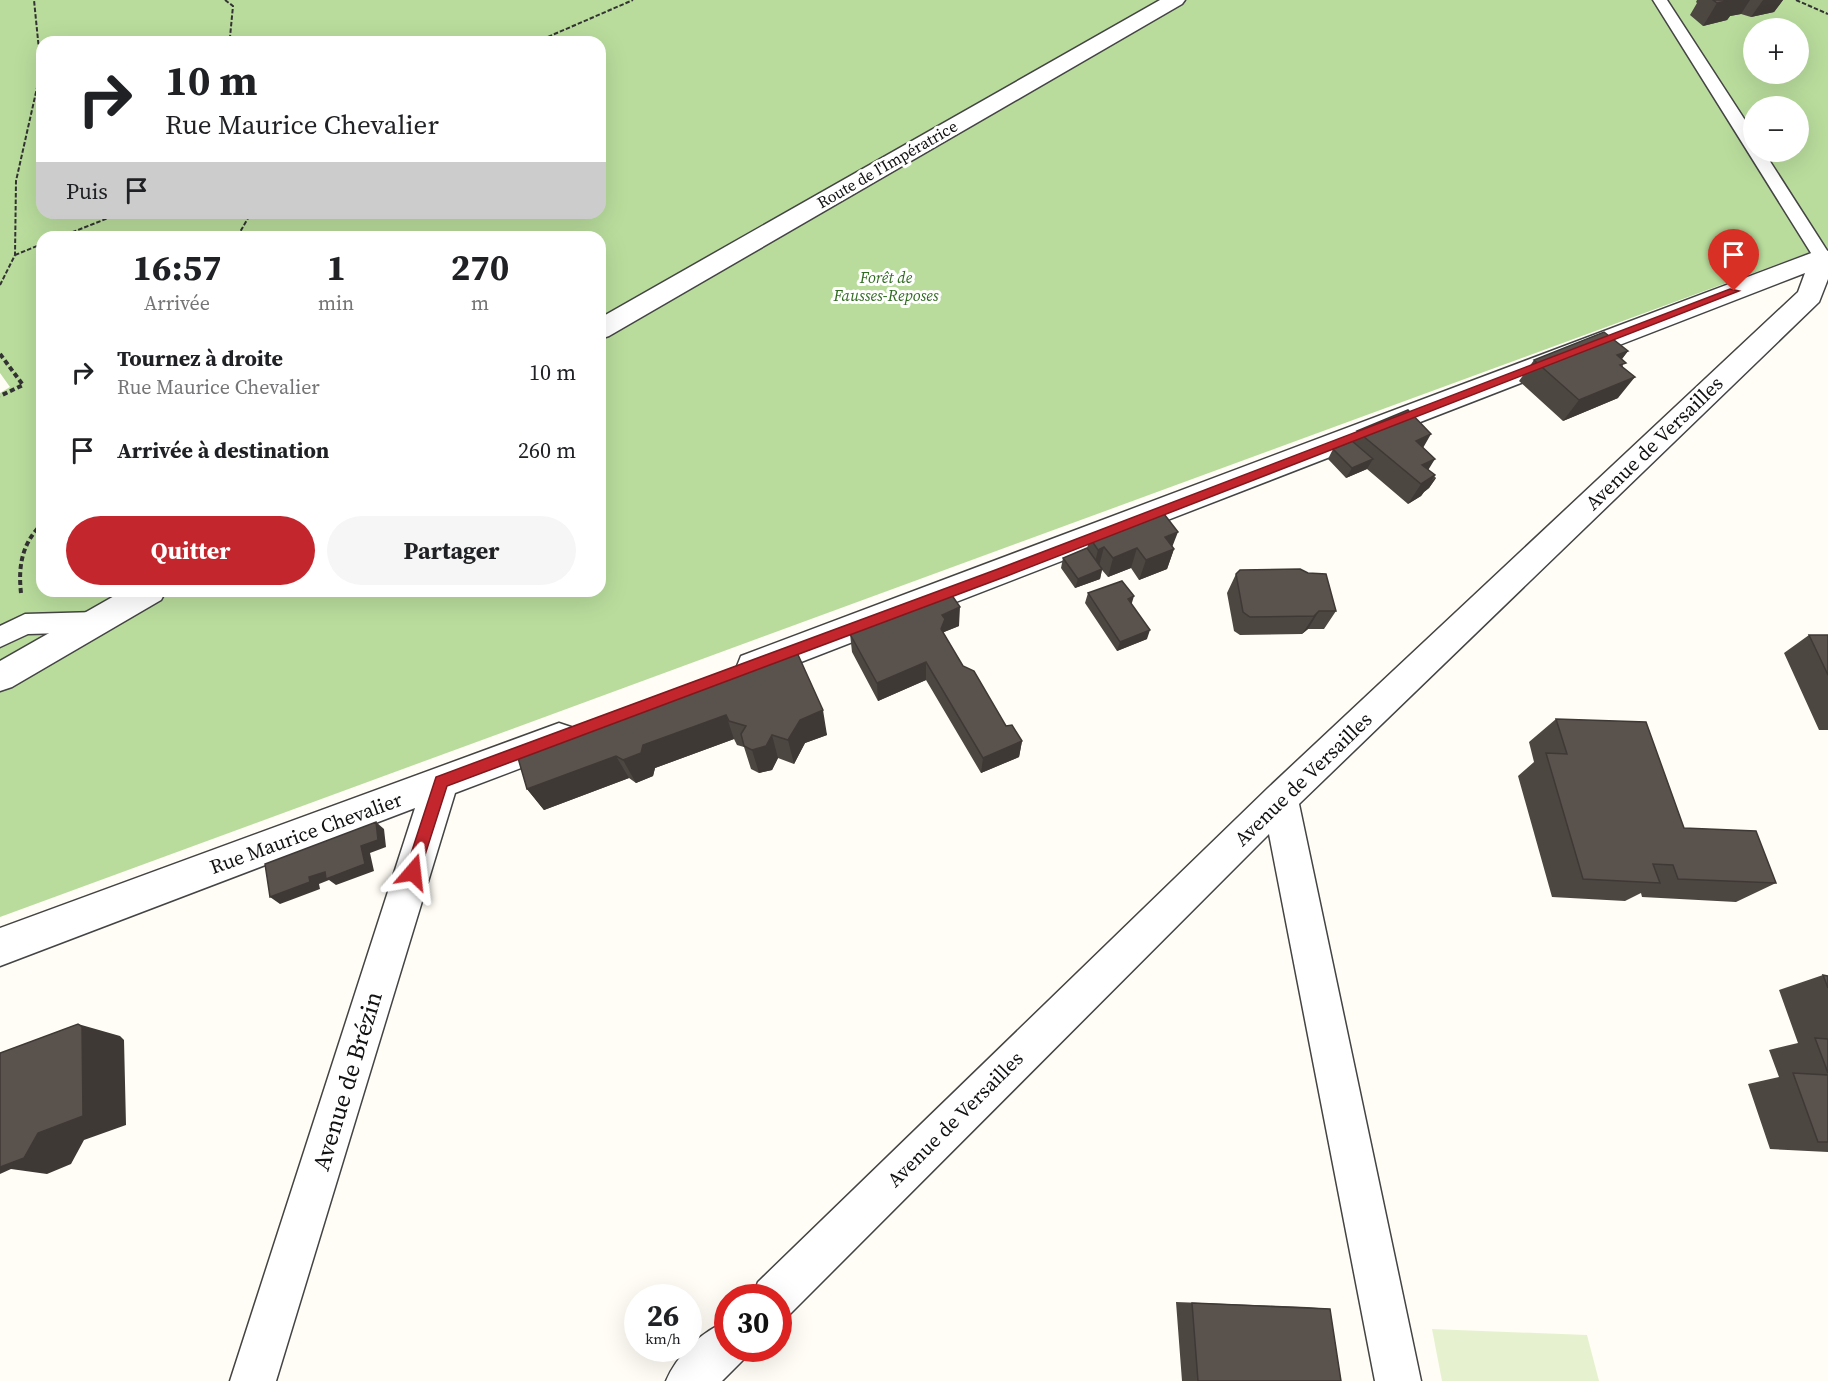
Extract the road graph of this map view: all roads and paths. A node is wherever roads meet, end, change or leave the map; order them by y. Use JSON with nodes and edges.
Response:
{"nodes":[{"id":1,"x":34,"y":0,"type":"edge"},
{"id":2,"x":225,"y":0,"type":"edge"},
{"id":3,"x":633,"y":0,"type":"edge"},
{"id":4,"x":1176,"y":0,"type":"edge"},
{"id":5,"x":1660,"y":0,"type":"edge"},
{"id":6,"x":1796,"y":0,"type":"edge"},
{"id":7,"x":1828,"y":14,"type":"edge"},
{"id":8,"x":37,"y":36,"type":"edge"},
{"id":9,"x":230,"y":36,"type":"edge"},
{"id":10,"x":550,"y":36,"type":"edge"},
{"id":11,"x":36,"y":88,"type":"edge"},
{"id":12,"x":1743,"y":131,"type":"edge"},
{"id":13,"x":1763,"y":162,"type":"edge"},
{"id":14,"x":106,"y":219,"type":"edge"},
{"id":15,"x":75,"y":231,"type":"edge"},
{"id":16,"x":36,"y":246,"type":"edge"},
{"id":17,"x":15,"y":255,"type":"junction"},
{"id":18,"x":1822,"y":257,"type":"junction"},
{"id":19,"x":0,"y":285,"type":"edge"},
{"id":20,"x":606,"y":327,"type":"edge"},
{"id":21,"x":0,"y":354,"type":"edge"},
{"id":22,"x":0,"y":396,"type":"edge"},
{"id":23,"x":36,"y":529,"type":"edge"},
{"id":24,"x":140,"y":597,"type":"edge"},
{"id":25,"x":97,"y":622,"type":"junction"},
{"id":26,"x":25,"y":624,"type":"junction"},
{"id":27,"x":0,"y":637,"type":"edge"},
{"id":28,"x":0,"y":677,"type":"edge"},
{"id":29,"x":722,"y":677,"type":"edge"},
{"id":30,"x":587,"y":728,"type":"edge"},
{"id":31,"x":441,"y":782,"type":"junction"},
{"id":32,"x":1280,"y":799,"type":"junction"},
{"id":33,"x":0,"y":947,"type":"edge"},
{"id":34,"x":788,"y":1284,"type":"edge"},
{"id":35,"x":714,"y":1357,"type":"edge"},
{"id":36,"x":253,"y":1381,"type":"edge"},
{"id":37,"x":689,"y":1381,"type":"edge"},
{"id":38,"x":1398,"y":1381,"type":"edge"}],
"edges":[{"from":1,"to":8,"type":"path"},
{"from":2,"to":9,"type":"path"},
{"from":3,"to":10,"type":"path"},
{"from":4,"to":20,"type":"street","name":"Route de l'Impératrice"},
{"from":5,"to":12,"type":"lane"},
{"from":6,"to":7,"type":"path"},
{"from":11,"to":17,"type":"path"},
{"from":13,"to":18,"type":"lane"},
{"from":14,"to":15,"type":"path"},
{"from":16,"to":17,"type":"path"},
{"from":17,"to":19,"type":"path"},
{"from":18,"to":29,"type":"street"},
{"from":18,"to":32,"type":"street","name":"Avenue de Versailles"},
{"from":21,"to":22,"type":"path"},
{"from":23,"to":26,"type":"path"},
{"from":24,"to":25,"type":"street"},
{"from":25,"to":26,"type":"lane"},
{"from":25,"to":28,"type":"street"},
{"from":26,"to":27,"type":"lane"},
{"from":30,"to":31,"type":"street","name":"Rue Maurice Chevalier"},
{"from":31,"to":33,"type":"street","name":"Rue Maurice Chevalier"},
{"from":31,"to":36,"type":"street","name":"Avenue de Brézin"},
{"from":32,"to":34,"type":"street","name":"Avenue de Versailles"},
{"from":32,"to":38,"type":"street"},
{"from":35,"to":37,"type":"street"}]}
